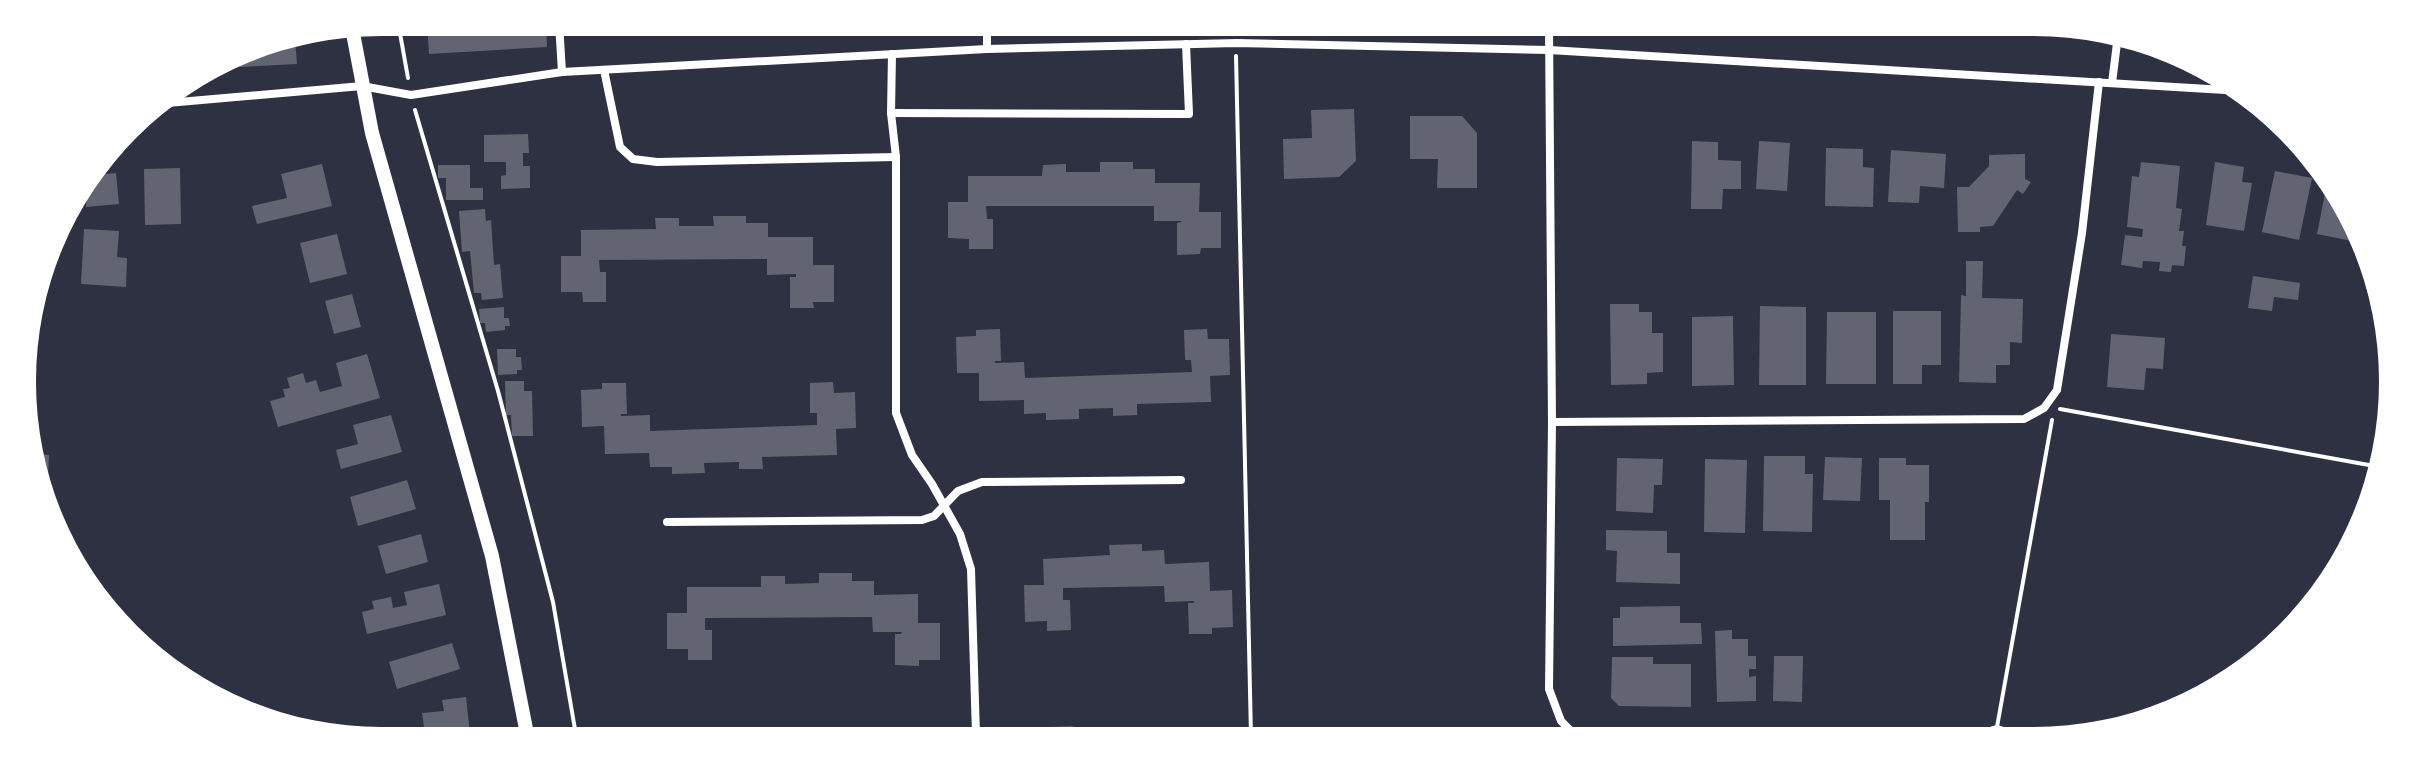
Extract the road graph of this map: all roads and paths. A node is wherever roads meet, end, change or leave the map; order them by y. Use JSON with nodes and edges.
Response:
{"nodes":[{"id":1,"x":400,"y":36,"type":"edge"},
{"id":2,"x":560,"y":36,"type":"edge"},
{"id":3,"x":987,"y":36,"type":"edge"},
{"id":4,"x":1549,"y":36,"type":"edge"},
{"id":5,"x":354,"y":37,"type":"edge"},
{"id":6,"x":1237,"y":43,"type":"junction"},
{"id":7,"x":1186,"y":44,"type":"junction"},
{"id":8,"x":2117,"y":47,"type":"edge"},
{"id":9,"x":987,"y":49,"type":"junction"},
{"id":10,"x":1549,"y":50,"type":"junction"},
{"id":11,"x":892,"y":54,"type":"junction"},
{"id":12,"x":604,"y":70,"type":"junction"},
{"id":13,"x":562,"y":72,"type":"junction"},
{"id":14,"x":2099,"y":82,"type":"junction"},
{"id":15,"x":2112,"y":83,"type":"junction"},
{"id":16,"x":362,"y":86,"type":"junction"},
{"id":17,"x":2218,"y":90,"type":"edge"},
{"id":18,"x":411,"y":95,"type":"junction"},
{"id":19,"x":178,"y":102,"type":"edge"},
{"id":20,"x":891,"y":113,"type":"junction"},
{"id":21,"x":896,"y":157,"type":"junction"},
{"id":22,"x":1552,"y":422,"type":"junction"},
{"id":23,"x":2368,"y":465,"type":"edge"},
{"id":24,"x":1181,"y":480,"type":"dead end"},
{"id":25,"x":943,"y":504,"type":"junction"},
{"id":26,"x":667,"y":522,"type":"dead end"},
{"id":27,"x":526,"y":727,"type":"edge"},
{"id":28,"x":575,"y":727,"type":"edge"},
{"id":29,"x":976,"y":727,"type":"edge"},
{"id":30,"x":1251,"y":727,"type":"edge"},
{"id":31,"x":1567,"y":727,"type":"edge"},
{"id":32,"x":1997,"y":727,"type":"edge"}],
"edges":[{"from":1,"to":18,"type":"path"},
{"from":2,"to":13,"type":"street"},
{"from":3,"to":9,"type":"street"},
{"from":4,"to":10,"type":"street"},
{"from":5,"to":16,"type":"street"},
{"from":6,"to":7,"type":"street"},
{"from":6,"to":10,"type":"street"},
{"from":6,"to":30,"type":"path"},
{"from":7,"to":9,"type":"street"},
{"from":7,"to":20,"type":"street"},
{"from":8,"to":15,"type":"street"},
{"from":9,"to":11,"type":"street"},
{"from":10,"to":14,"type":"street"},
{"from":10,"to":22,"type":"street"},
{"from":11,"to":12,"type":"street"},
{"from":11,"to":20,"type":"street"},
{"from":12,"to":13,"type":"street"},
{"from":12,"to":21,"type":"street"},
{"from":13,"to":18,"type":"street"},
{"from":14,"to":15,"type":"street"},
{"from":14,"to":22,"type":"street"},
{"from":15,"to":17,"type":"street"},
{"from":16,"to":18,"type":"street"},
{"from":16,"to":19,"type":"street"},
{"from":16,"to":27,"type":"street"},
{"from":18,"to":28,"type":"path"},
{"from":20,"to":21,"type":"street"},
{"from":21,"to":25,"type":"street"},
{"from":22,"to":31,"type":"street"},
{"from":23,"to":32,"type":"path"},
{"from":24,"to":25,"type":"street"},
{"from":25,"to":26,"type":"street"},
{"from":25,"to":29,"type":"street"}]}
